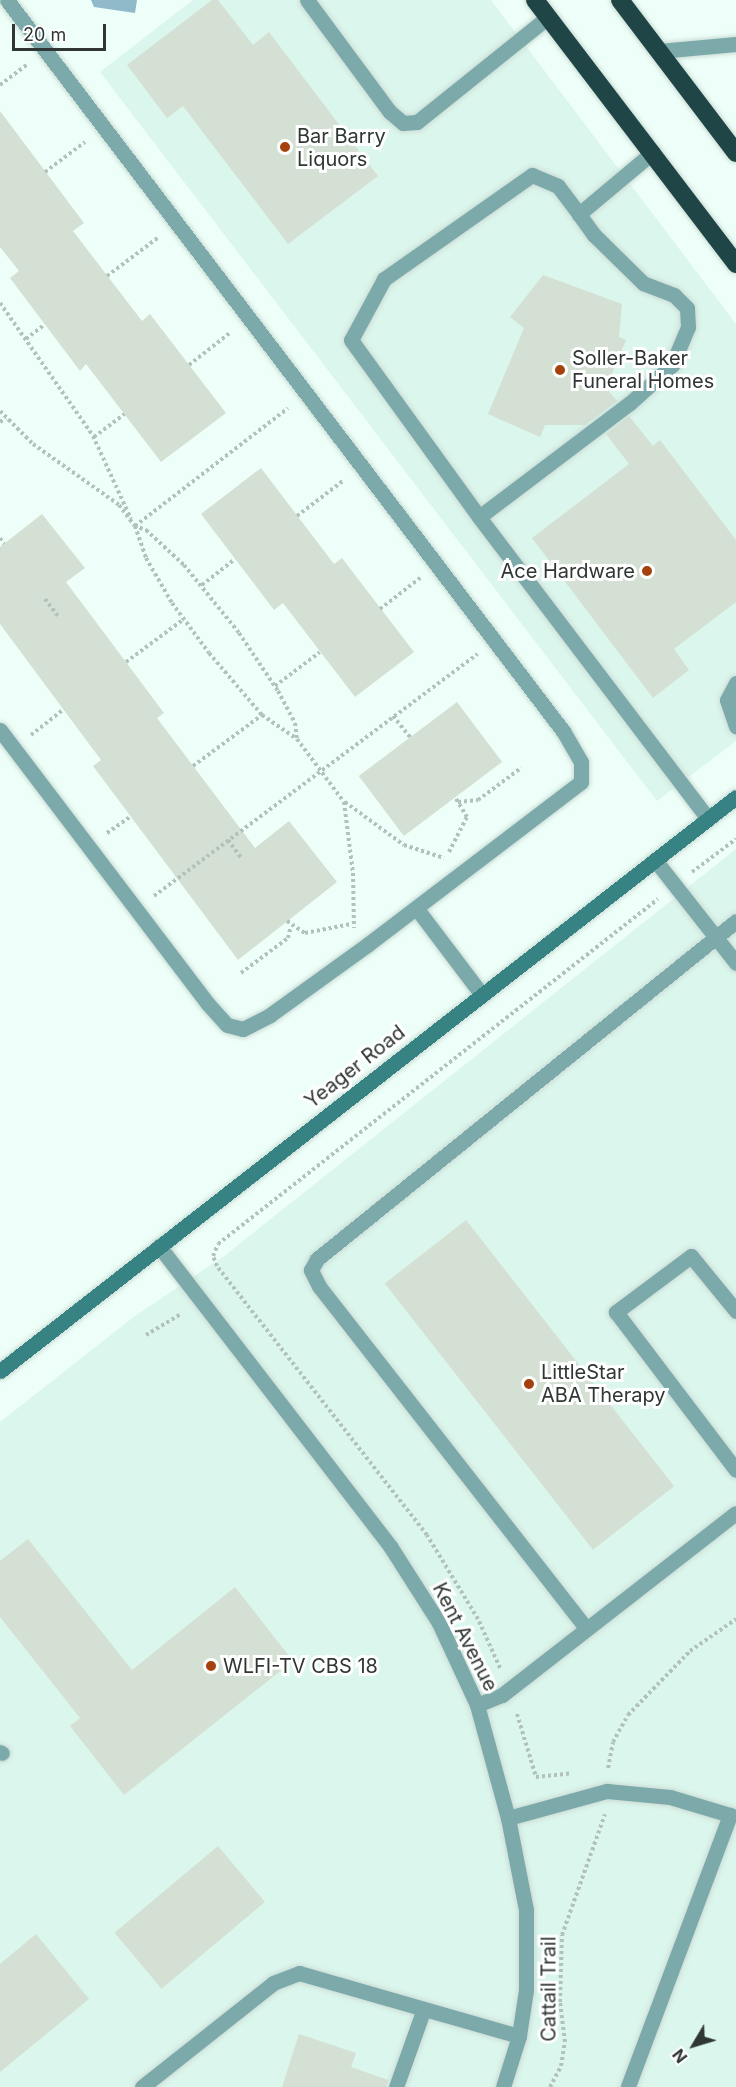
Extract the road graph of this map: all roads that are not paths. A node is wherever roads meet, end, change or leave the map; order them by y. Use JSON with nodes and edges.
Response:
{"nodes":[{"id":1,"x":7,"y":0,"type":"edge"},
{"id":2,"x":307,"y":0,"type":"edge"},
{"id":3,"x":536,"y":0,"type":"edge"},
{"id":4,"x":620,"y":0,"type":"edge"},
{"id":5,"x":548,"y":17,"type":"junction"},
{"id":6,"x":736,"y":44,"type":"edge"},
{"id":7,"x":659,"y":51,"type":"junction"},
{"id":8,"x":653,"y":152,"type":"junction"},
{"id":9,"x":736,"y":153,"type":"edge"},
{"id":10,"x":579,"y":214,"type":"junction"},
{"id":11,"x":736,"y":264,"type":"edge"},
{"id":12,"x":479,"y":517,"type":"junction"},
{"id":13,"x":736,"y":683,"type":"edge"},
{"id":14,"x":736,"y":726,"type":"edge"},
{"id":15,"x":0,"y":730,"type":"edge"},
{"id":16,"x":736,"y":797,"type":"edge"},
{"id":17,"x":708,"y":819,"type":"junction"},
{"id":18,"x":655,"y":860,"type":"junction"},
{"id":19,"x":417,"y":909,"type":"junction"},
{"id":20,"x":736,"y":921,"type":"edge"},
{"id":21,"x":717,"y":938,"type":"junction"},
{"id":22,"x":736,"y":963,"type":"edge"},
{"id":23,"x":482,"y":995,"type":"junction"},
{"id":24,"x":159,"y":1246,"type":"junction"},
{"id":25,"x":736,"y":1311,"type":"edge"},
{"id":26,"x":0,"y":1371,"type":"edge"},
{"id":27,"x":736,"y":1470,"type":"edge"},
{"id":28,"x":736,"y":1513,"type":"edge"},
{"id":29,"x":586,"y":1628,"type":"junction"},
{"id":30,"x":477,"y":1705,"type":"junction"},
{"id":31,"x":733,"y":1816,"type":"edge"},
{"id":32,"x":508,"y":1818,"type":"junction"},
{"id":33,"x":423,"y":2011,"type":"junction"},
{"id":34,"x":519,"y":2036,"type":"junction"},
{"id":35,"x":142,"y":2087,"type":"edge"},
{"id":36,"x":396,"y":2087,"type":"edge"},
{"id":37,"x":503,"y":2087,"type":"edge"},
{"id":38,"x":628,"y":2087,"type":"edge"}],
"edges":[{"from":1,"to":19,"type":"street"},
{"from":2,"to":5,"type":"street"},
{"from":3,"to":5,"type":"highway"},
{"from":4,"to":7,"type":"highway"},
{"from":5,"to":8,"type":"highway"},
{"from":6,"to":7,"type":"street"},
{"from":7,"to":9,"type":"highway"},
{"from":8,"to":10,"type":"street"},
{"from":8,"to":11,"type":"highway"},
{"from":10,"to":12,"type":"street"},
{"from":10,"to":12,"type":"street"},
{"from":12,"to":17,"type":"street"},
{"from":13,"to":14,"type":"street"},
{"from":15,"to":19,"type":"street"},
{"from":16,"to":17,"type":"street","name":"Yeager Road"},
{"from":17,"to":18,"type":"street","name":"Yeager Road"},
{"from":18,"to":21,"type":"street"},
{"from":18,"to":23,"type":"street","name":"Yeager Road"},
{"from":19,"to":23,"type":"street"},
{"from":20,"to":21,"type":"street"},
{"from":21,"to":22,"type":"street"},
{"from":21,"to":29,"type":"street"},
{"from":23,"to":24,"type":"street","name":"Yeager Road"},
{"from":24,"to":26,"type":"street","name":"Yeager Road"},
{"from":24,"to":30,"type":"street","name":"Kent Avenue"},
{"from":25,"to":27,"type":"street"},
{"from":28,"to":29,"type":"street"},
{"from":29,"to":30,"type":"street"},
{"from":30,"to":32,"type":"street","name":"Kent Avenue"},
{"from":31,"to":32,"type":"street"},
{"from":31,"to":38,"type":"street"},
{"from":32,"to":34,"type":"street","name":"Kent Avenue"},
{"from":33,"to":34,"type":"street"},
{"from":33,"to":35,"type":"street"},
{"from":33,"to":36,"type":"street"},
{"from":34,"to":37,"type":"street","name":"Kent Avenue"}]}
